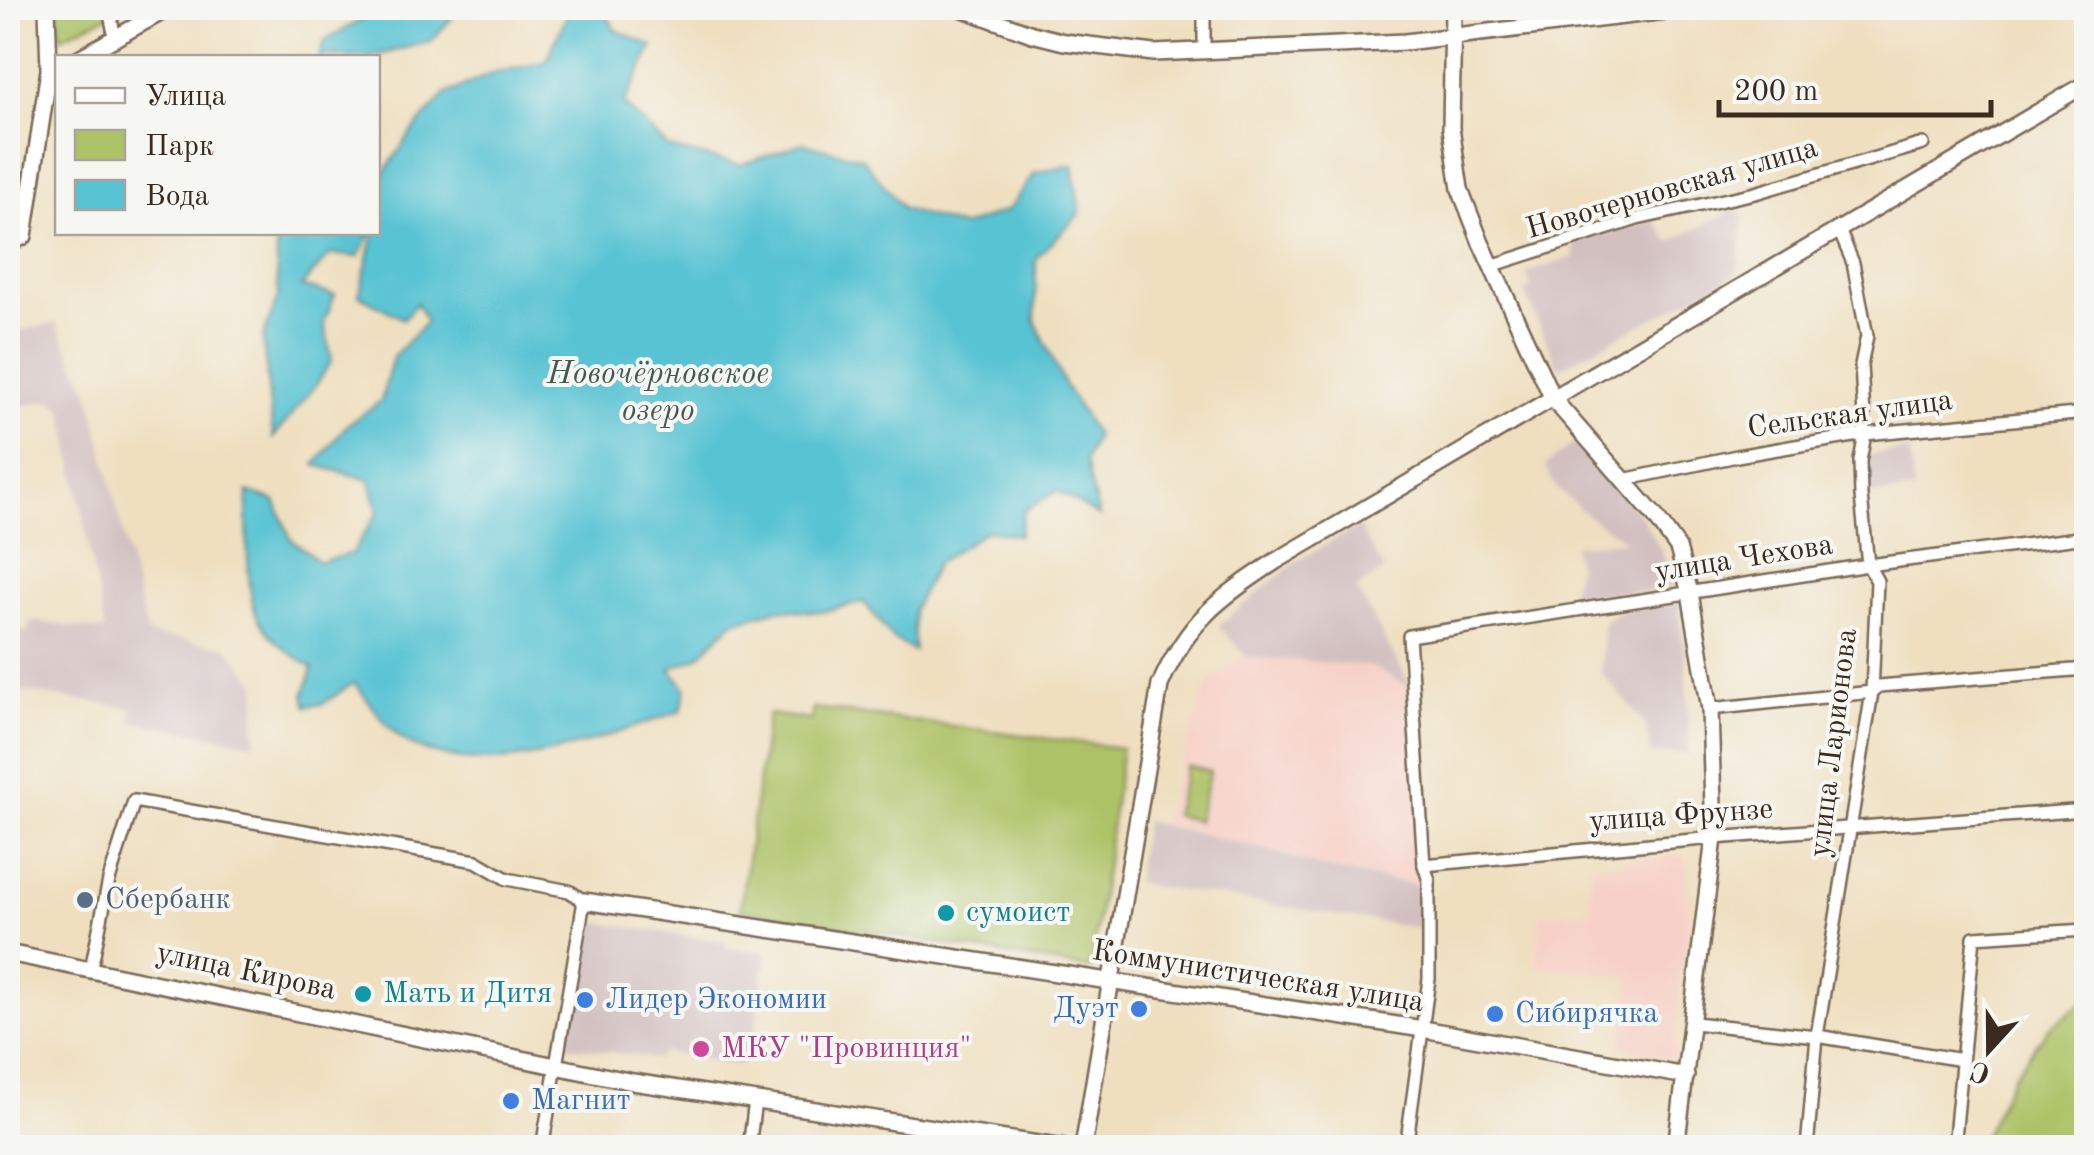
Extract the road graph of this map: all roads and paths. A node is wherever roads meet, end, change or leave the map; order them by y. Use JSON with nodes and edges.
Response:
{"nodes":[{"id":1,"x":47,"y":8,"type":"edge"},
{"id":2,"x":108,"y":8,"type":"edge"},
{"id":3,"x":169,"y":8,"type":"edge"},
{"id":4,"x":961,"y":8,"type":"edge"},
{"id":5,"x":1204,"y":8,"type":"edge"},
{"id":6,"x":1453,"y":8,"type":"edge"},
{"id":7,"x":1691,"y":8,"type":"edge"},
{"id":8,"x":1455,"y":35,"type":"junction"},
{"id":9,"x":115,"y":38,"type":"junction"},
{"id":10,"x":1204,"y":51,"type":"junction"},
{"id":11,"x":84,"y":55,"type":"edge"},
{"id":12,"x":53,"y":69,"type":"edge"},
{"id":13,"x":2086,"y":84,"type":"edge"},
{"id":14,"x":1924,"y":144,"type":"dead end"},
{"id":15,"x":1839,"y":230,"type":"junction"},
{"id":16,"x":8,"y":244,"type":"edge"},
{"id":17,"x":1491,"y":266,"type":"junction"},
{"id":18,"x":1553,"y":399,"type":"junction"},
{"id":19,"x":2086,"y":412,"type":"edge"},
{"id":20,"x":1865,"y":434,"type":"junction"},
{"id":21,"x":1623,"y":480,"type":"junction"},
{"id":22,"x":2086,"y":536,"type":"edge"},
{"id":23,"x":1868,"y":565,"type":"junction"},
{"id":24,"x":1690,"y":593,"type":"junction"},
{"id":25,"x":2086,"y":669,"type":"edge"},
{"id":26,"x":1872,"y":692,"type":"junction"},
{"id":27,"x":1710,"y":709,"type":"junction"},
{"id":28,"x":2086,"y":810,"type":"edge"},
{"id":29,"x":1850,"y":829,"type":"junction"},
{"id":30,"x":1714,"y":838,"type":"junction"},
{"id":31,"x":1458,"y":860,"type":"junction"},
{"id":32,"x":1424,"y":865,"type":"junction"},
{"id":33,"x":1429,"y":881,"type":"junction"},
{"id":34,"x":584,"y":901,"type":"junction"},
{"id":35,"x":2086,"y":930,"type":"edge"},
{"id":36,"x":8,"y":953,"type":"edge"},
{"id":37,"x":91,"y":969,"type":"junction"},
{"id":38,"x":1109,"y":982,"type":"junction"},
{"id":39,"x":1694,"y":1023,"type":"junction"},
{"id":40,"x":1423,"y":1030,"type":"junction"},
{"id":41,"x":1818,"y":1036,"type":"junction"},
{"id":42,"x":1962,"y":1060,"type":"junction"},
{"id":43,"x":554,"y":1065,"type":"junction"},
{"id":44,"x":1686,"y":1076,"type":"junction"},
{"id":45,"x":755,"y":1101,"type":"junction"},
{"id":46,"x":542,"y":1148,"type":"edge"},
{"id":47,"x":748,"y":1148,"type":"edge"},
{"id":48,"x":1064,"y":1148,"type":"edge"},
{"id":49,"x":1083,"y":1148,"type":"edge"},
{"id":50,"x":1406,"y":1148,"type":"edge"},
{"id":51,"x":1676,"y":1148,"type":"edge"},
{"id":52,"x":1807,"y":1148,"type":"edge"},
{"id":53,"x":1954,"y":1148,"type":"edge"}],
"edges":[{"from":1,"to":12,"type":"street"},
{"from":2,"to":9,"type":"street"},
{"from":3,"to":9,"type":"street"},
{"from":4,"to":10,"type":"street"},
{"from":5,"to":10,"type":"street"},
{"from":6,"to":8,"type":"street"},
{"from":7,"to":8,"type":"street"},
{"from":8,"to":10,"type":"street"},
{"from":8,"to":17,"type":"street"},
{"from":9,"to":11,"type":"street"},
{"from":12,"to":16,"type":"street"},
{"from":13,"to":15,"type":"street"},
{"from":14,"to":17,"type":"street","name":"Новочерновская улица"},
{"from":15,"to":18,"type":"street"},
{"from":15,"to":20,"type":"street","name":"улица Ларионова"},
{"from":17,"to":18,"type":"street"},
{"from":18,"to":21,"type":"street"},
{"from":18,"to":38,"type":"street"},
{"from":19,"to":20,"type":"street","name":"Сельская улица"},
{"from":20,"to":21,"type":"street","name":"Сельская улица"},
{"from":20,"to":23,"type":"street","name":"улица Ларионова"},
{"from":21,"to":24,"type":"street"},
{"from":22,"to":23,"type":"street","name":"улица Чехова"},
{"from":23,"to":24,"type":"street","name":"улица Чехова"},
{"from":23,"to":26,"type":"street","name":"улица Ларионова"},
{"from":24,"to":27,"type":"street"},
{"from":24,"to":32,"type":"street","name":"улица Чехова"},
{"from":25,"to":26,"type":"street"},
{"from":26,"to":27,"type":"street"},
{"from":26,"to":29,"type":"street","name":"улица Ларионова"},
{"from":27,"to":30,"type":"street"},
{"from":28,"to":29,"type":"street","name":"улица Фрунзе"},
{"from":29,"to":30,"type":"street","name":"улица Фрунзе"},
{"from":29,"to":41,"type":"street","name":"улица Ларионова"},
{"from":30,"to":31,"type":"street","name":"улица Фрунзе"},
{"from":30,"to":39,"type":"street"},
{"from":31,"to":32,"type":"street","name":"улица Фрунзе"},
{"from":31,"to":33,"type":"street"},
{"from":32,"to":33,"type":"street"},
{"from":33,"to":40,"type":"street"},
{"from":34,"to":37,"type":"street"},
{"from":34,"to":38,"type":"street","name":"Коммунистическая улица"},
{"from":34,"to":43,"type":"street"},
{"from":35,"to":42,"type":"street"},
{"from":36,"to":37,"type":"street","name":"улица Кирова"},
{"from":37,"to":43,"type":"street","name":"улица Кирова"},
{"from":38,"to":40,"type":"street","name":"Коммунистическая улица"},
{"from":38,"to":49,"type":"street"},
{"from":39,"to":41,"type":"street"},
{"from":39,"to":44,"type":"street"},
{"from":40,"to":44,"type":"street","name":"Коммунистическая улица"},
{"from":40,"to":50,"type":"street"},
{"from":41,"to":42,"type":"street"},
{"from":41,"to":52,"type":"street","name":"улица Ларионова"},
{"from":42,"to":53,"type":"street"},
{"from":43,"to":45,"type":"street","name":"улица Кирова"},
{"from":43,"to":46,"type":"street"},
{"from":44,"to":51,"type":"street"},
{"from":45,"to":47,"type":"street"},
{"from":45,"to":48,"type":"street","name":"улица Кирова"}]}
